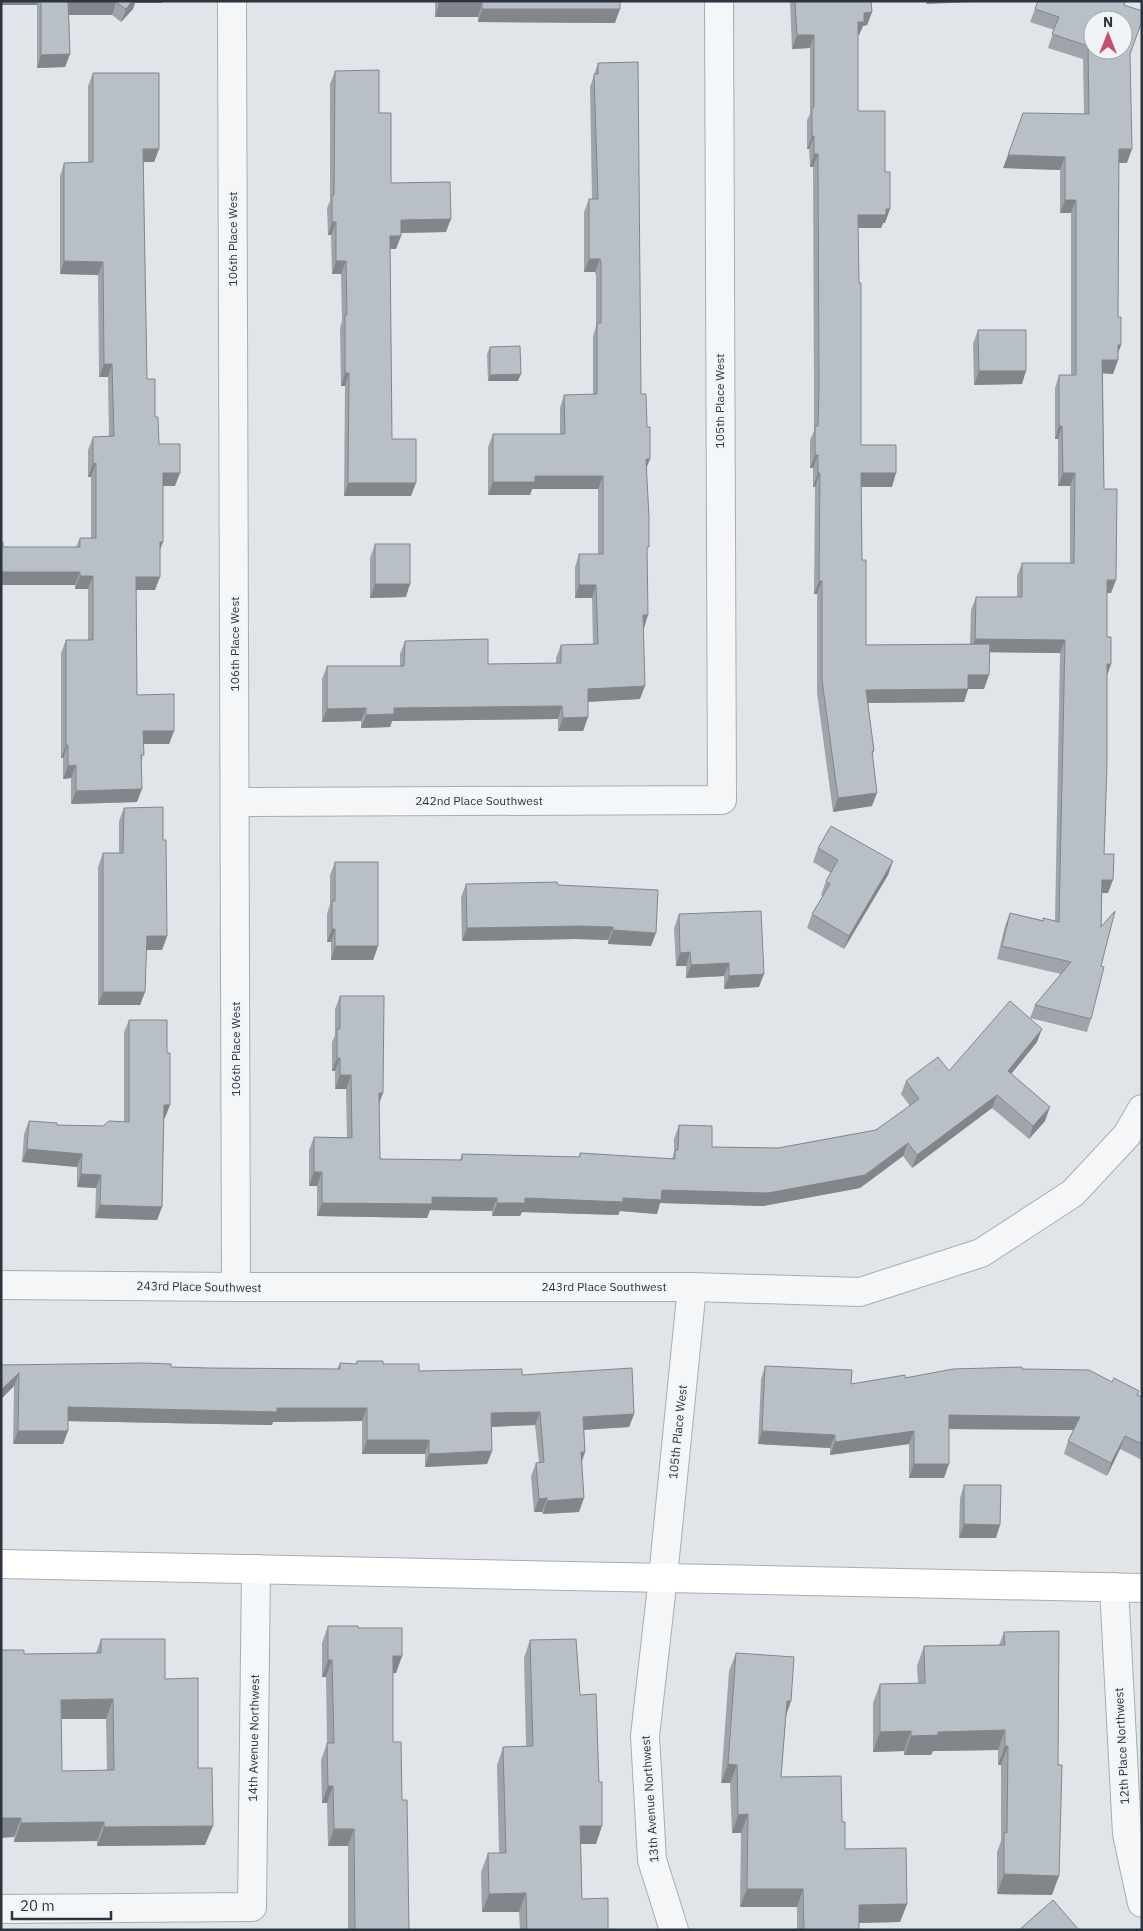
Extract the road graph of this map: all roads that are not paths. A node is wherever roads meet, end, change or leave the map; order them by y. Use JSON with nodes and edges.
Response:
{"nodes":[{"id":1,"x":232,"y":1,"type":"edge"},
{"id":2,"x":719,"y":1,"type":"edge"},
{"id":3,"x":722,"y":800,"type":"joint"},
{"id":4,"x":236,"y":802,"type":"junction"},
{"id":5,"x":1142,"y":1109,"type":"edge"},
{"id":6,"x":1,"y":1284,"type":"edge"},
{"id":7,"x":692,"y":1287,"type":"junction"},
{"id":8,"x":236,"y":1288,"type":"junction"},
{"id":9,"x":1,"y":1564,"type":"edge"},
{"id":10,"x":256,"y":1569,"type":"junction"},
{"id":11,"x":663,"y":1577,"type":"junction"},
{"id":12,"x":1114,"y":1587,"type":"junction"},
{"id":13,"x":1142,"y":1588,"type":"edge"},
{"id":14,"x":1142,"y":1903,"type":"edge"},
{"id":15,"x":1,"y":1909,"type":"edge"},
{"id":16,"x":674,"y":1930,"type":"edge"}],
"edges":[{"from":1,"to":4,"type":"street","name":"106th Place West"},
{"from":2,"to":3,"type":"street","name":"105th Place West"},
{"from":3,"to":4,"type":"street","name":"242nd Place Southwest"},
{"from":4,"to":8,"type":"street","name":"106th Place West"},
{"from":5,"to":7,"type":"street","name":"243rd Place Southwest"},
{"from":6,"to":8,"type":"street","name":"243rd Place Southwest"},
{"from":7,"to":8,"type":"street","name":"243rd Place Southwest"},
{"from":7,"to":11,"type":"street","name":"105th Place West"},
{"from":9,"to":10,"type":"street"},
{"from":10,"to":11,"type":"street"},
{"from":10,"to":15,"type":"street","name":"14th Avenue Northwest"},
{"from":11,"to":12,"type":"street"},
{"from":11,"to":16,"type":"street","name":"13th Avenue Northwest"},
{"from":12,"to":13,"type":"street"},
{"from":12,"to":14,"type":"street","name":"12th Place Northwest"}]}
